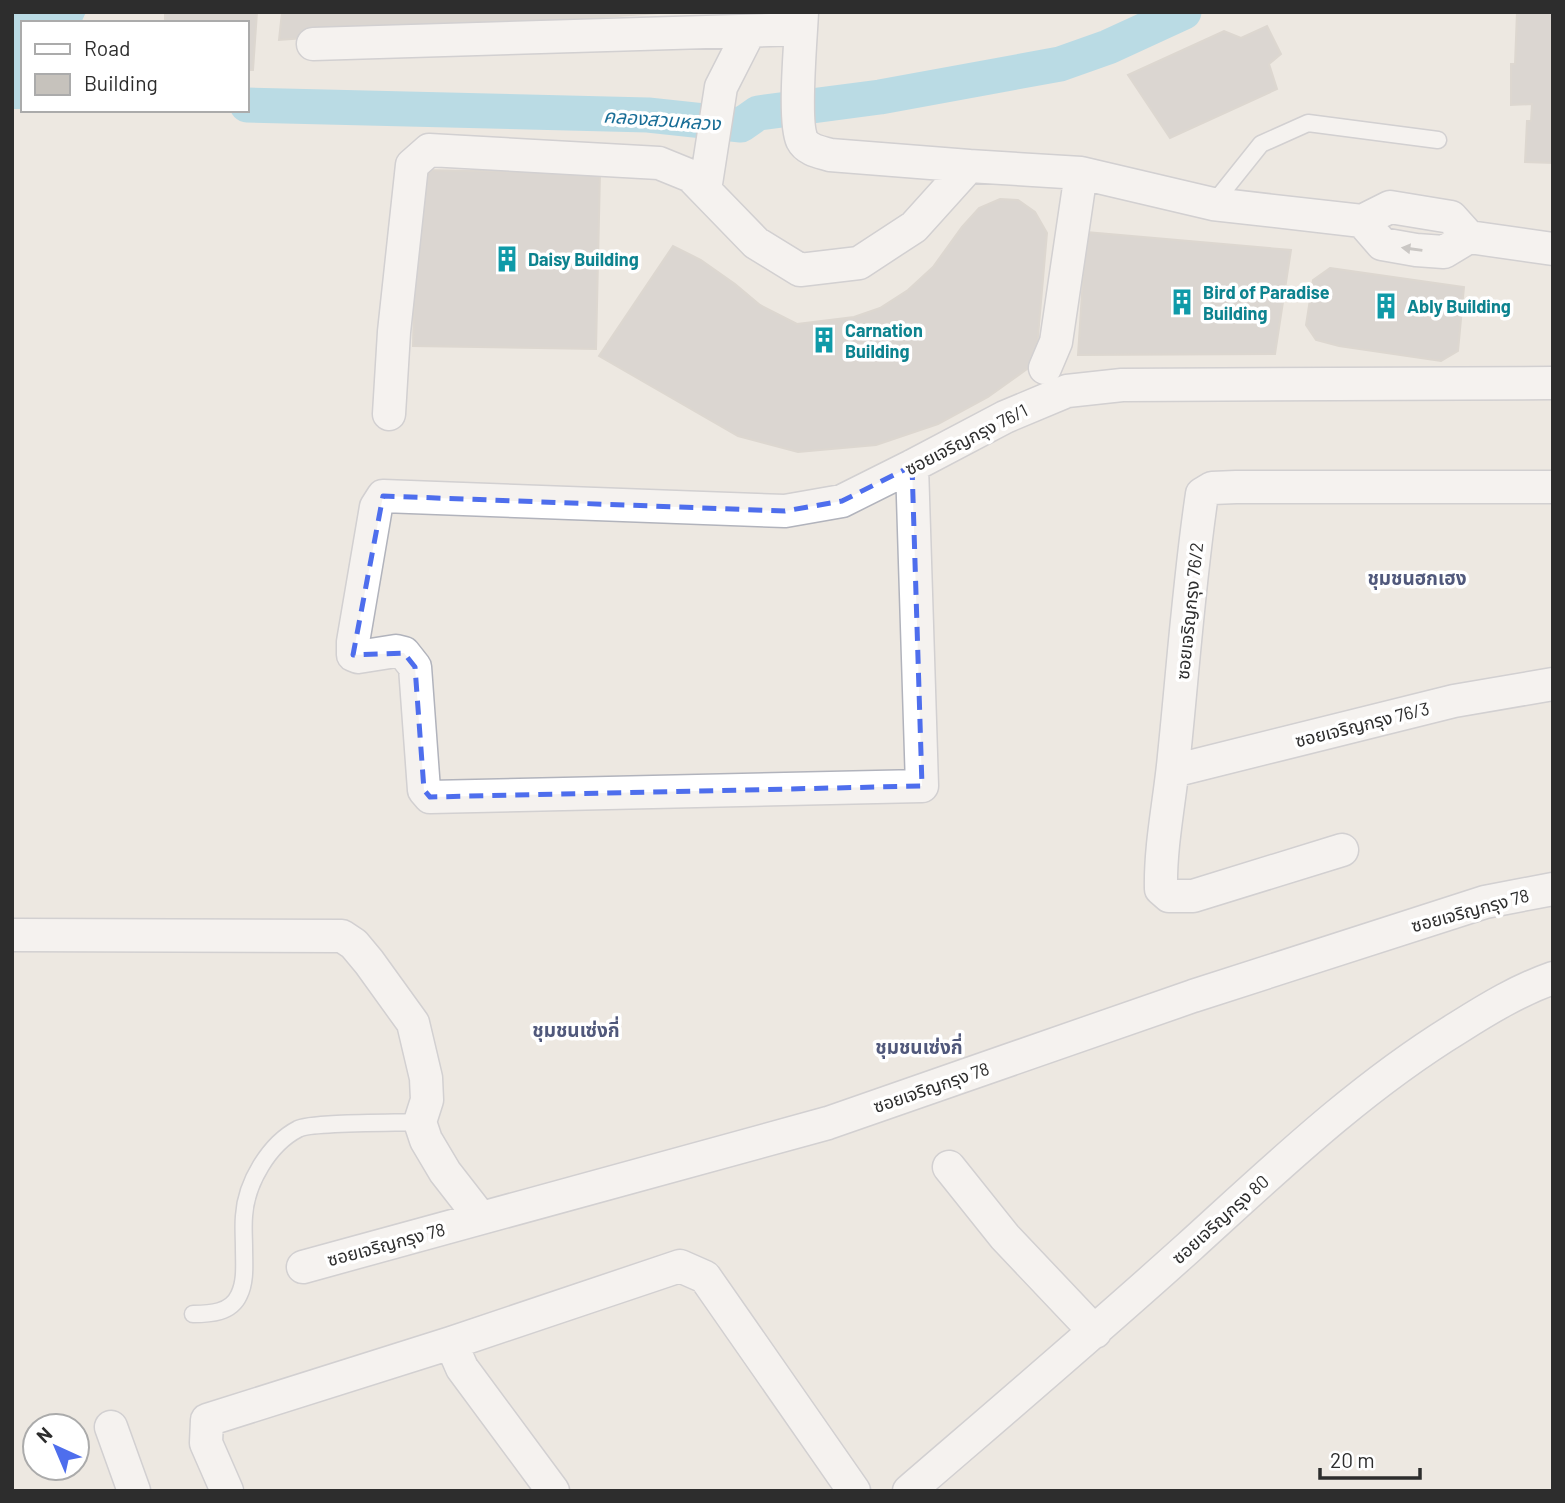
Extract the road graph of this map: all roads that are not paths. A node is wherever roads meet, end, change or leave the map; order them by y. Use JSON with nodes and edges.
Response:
{"nodes":[{"id":1,"x":801,"y":21,"type":"edge"},
{"id":2,"x":749,"y":32,"type":"junction"},
{"id":3,"x":313,"y":44,"type":"dead end"},
{"id":4,"x":1438,"y":140,"type":"dead end"},
{"id":5,"x":969,"y":166,"type":"junction"},
{"id":6,"x":1081,"y":173,"type":"junction"},
{"id":7,"x":705,"y":190,"type":"junction"},
{"id":8,"x":1213,"y":204,"type":"junction"},
{"id":9,"x":1553,"y":249,"type":"edge"},
{"id":10,"x":1045,"y":368,"type":"dead end"},
{"id":11,"x":1553,"y":383,"type":"edge"},
{"id":12,"x":389,"y":414,"type":"dead end"},
{"id":13,"x":912,"y":467,"type":"junction"},
{"id":14,"x":1553,"y":487,"type":"edge"},
{"id":15,"x":1553,"y":684,"type":"edge"},
{"id":16,"x":1173,"y":771,"type":"junction"},
{"id":17,"x":1342,"y":850,"type":"dead end"},
{"id":18,"x":1553,"y":889,"type":"edge"},
{"id":19,"x":12,"y":935,"type":"edge"},
{"id":20,"x":1553,"y":978,"type":"edge"},
{"id":21,"x":420,"y":1122,"type":"junction"},
{"id":22,"x":949,"y":1167,"type":"dead end"},
{"id":23,"x":480,"y":1217,"type":"junction"},
{"id":24,"x":303,"y":1267,"type":"dead end"},
{"id":25,"x":193,"y":1314,"type":"dead end"},
{"id":26,"x":1095,"y":1332,"type":"junction"},
{"id":27,"x":451,"y":1343,"type":"junction"},
{"id":28,"x":111,"y":1427,"type":"dead end"},
{"id":29,"x":134,"y":1491,"type":"edge"},
{"id":30,"x":227,"y":1491,"type":"edge"},
{"id":31,"x":553,"y":1491,"type":"edge"},
{"id":32,"x":854,"y":1491,"type":"edge"},
{"id":33,"x":909,"y":1491,"type":"edge"}],
"edges":[{"from":1,"to":2,"type":"street"},
{"from":1,"to":5,"type":"street"},
{"from":2,"to":3,"type":"street"},
{"from":2,"to":7,"type":"street"},
{"from":4,"to":8,"type":"lane"},
{"from":5,"to":6,"type":"street"},
{"from":5,"to":7,"type":"street"},
{"from":6,"to":8,"type":"street"},
{"from":6,"to":10,"type":"street"},
{"from":7,"to":12,"type":"street"},
{"from":8,"to":9,"type":"street"},
{"from":11,"to":13,"type":"street","name":"ซอยเจริญกรุง 76/1"},
{"from":13,"to":13,"type":"street","name":"ซอยเจริญกรุง 76/1"},
{"from":14,"to":16,"type":"street","name":"ซอยเจริญกรุง 76/2"},
{"from":15,"to":16,"type":"street","name":"ซอยเจริญกรุง 76/3"},
{"from":16,"to":17,"type":"street","name":"ซอยเจริญกรุง 76/2"},
{"from":18,"to":23,"type":"street","name":"ซอยเจริญกรุง 78"},
{"from":19,"to":21,"type":"street"},
{"from":20,"to":26,"type":"street","name":"ซอยเจริญกรุง 80"},
{"from":21,"to":23,"type":"street"},
{"from":21,"to":25,"type":"lane"},
{"from":22,"to":26,"type":"street"},
{"from":23,"to":24,"type":"street","name":"ซอยเจริญกรุง 78"},
{"from":26,"to":33,"type":"street","name":"ซอยเจริญกรุง 80"},
{"from":27,"to":30,"type":"street"},
{"from":27,"to":31,"type":"street"},
{"from":27,"to":32,"type":"street"},
{"from":28,"to":29,"type":"street"}]}
